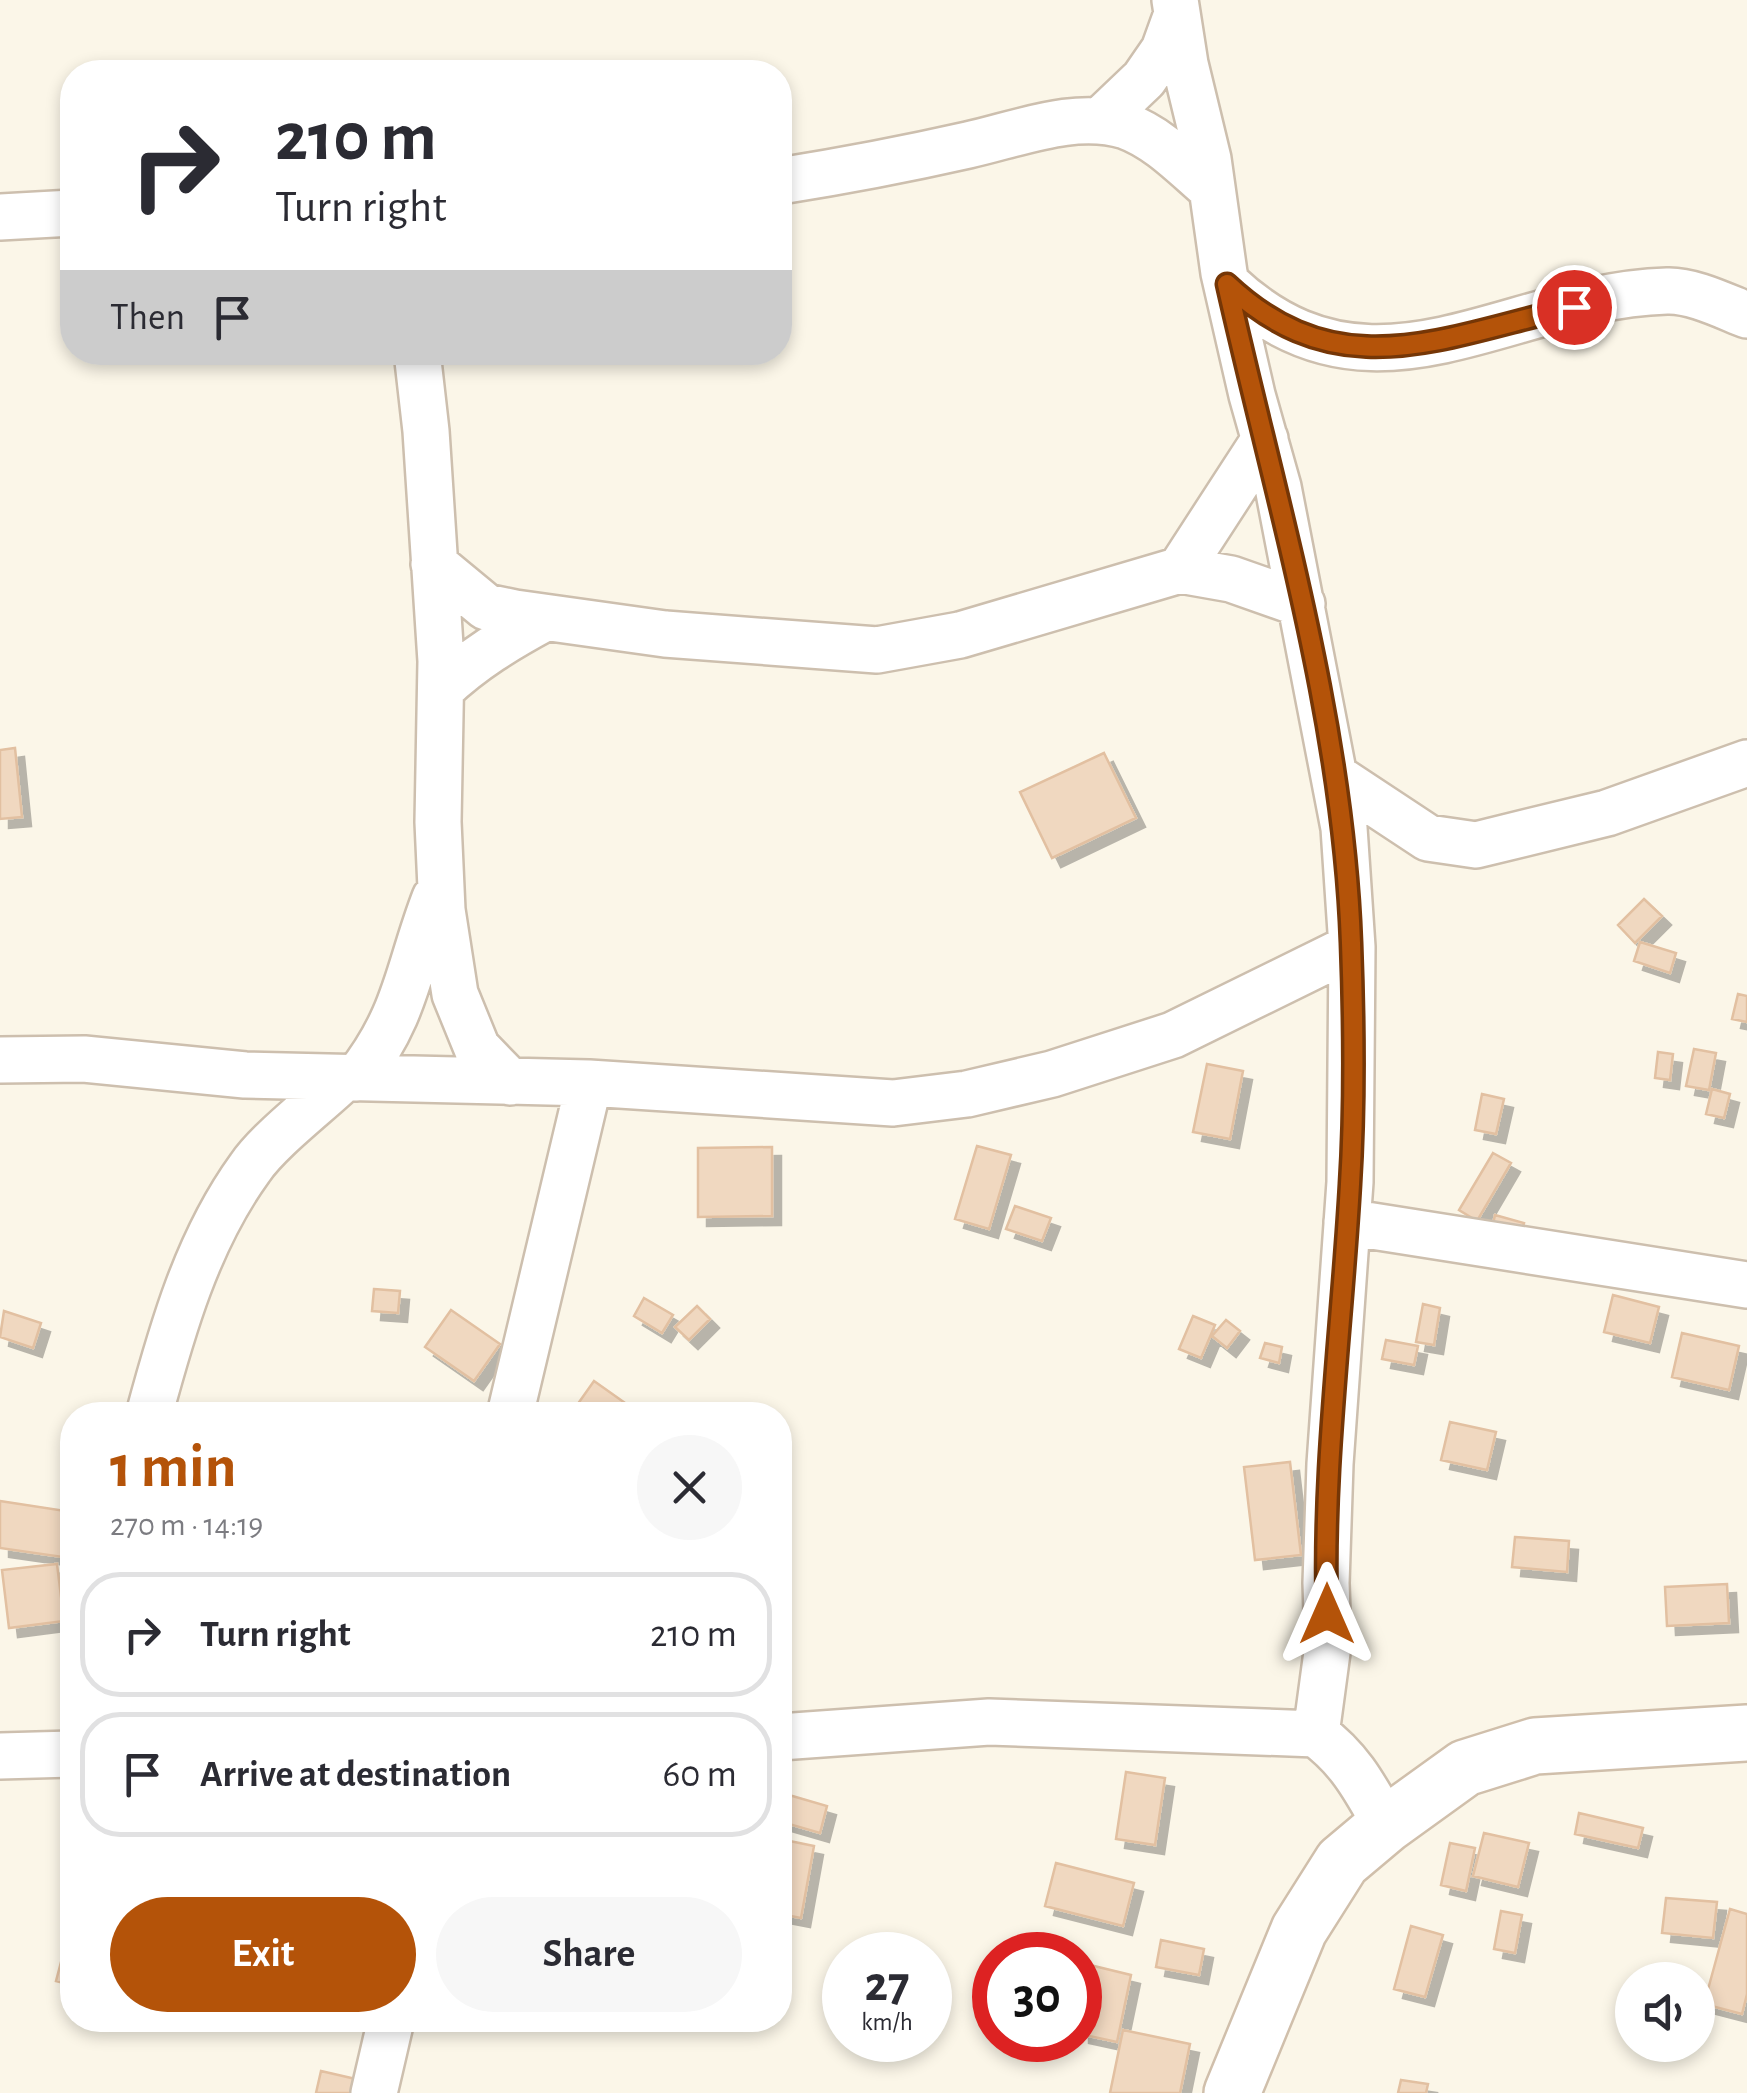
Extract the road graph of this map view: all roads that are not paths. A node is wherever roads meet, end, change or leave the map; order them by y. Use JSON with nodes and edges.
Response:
{"nodes":[{"id":1,"x":1176,"y":7,"type":"edge"},
{"id":2,"x":1102,"y":120,"type":"junction"},
{"id":3,"x":792,"y":179,"type":"edge"},
{"id":4,"x":1212,"y":189,"type":"junction"},
{"id":5,"x":60,"y":214,"type":"edge"},
{"id":6,"x":0,"y":216,"type":"edge"},
{"id":7,"x":1227,"y":284,"type":"junction"},
{"id":8,"x":1747,"y":315,"type":"edge"},
{"id":9,"x":418,"y":365,"type":"edge"},
{"id":10,"x":1265,"y":439,"type":"junction"},
{"id":11,"x":434,"y":564,"type":"junction"},
{"id":12,"x":1180,"y":570,"type":"junction"},
{"id":13,"x":1302,"y":604,"type":"junction"},
{"id":14,"x":545,"y":618,"type":"junction"},
{"id":15,"x":440,"y":690,"type":"junction"},
{"id":16,"x":1747,"y":763,"type":"edge"},
{"id":17,"x":1334,"y":776,"type":"junction"},
{"id":18,"x":440,"y":882,"type":"junction"},
{"id":19,"x":1352,"y":948,"type":"junction"},
{"id":20,"x":0,"y":1060,"type":"edge"},
{"id":21,"x":351,"y":1078,"type":"junction"},
{"id":22,"x":510,"y":1082,"type":"junction"},
{"id":23,"x":589,"y":1083,"type":"junction"},
{"id":24,"x":1347,"y":1222,"type":"junction"},
{"id":25,"x":1747,"y":1285,"type":"edge"},
{"id":26,"x":153,"y":1402,"type":"edge"},
{"id":27,"x":513,"y":1402,"type":"edge"},
{"id":28,"x":1747,"y":1733,"type":"edge"},
{"id":29,"x":1316,"y":1734,"type":"junction"},
{"id":30,"x":792,"y":1736,"type":"edge"},
{"id":31,"x":60,"y":1754,"type":"edge"},
{"id":32,"x":0,"y":1756,"type":"edge"},
{"id":33,"x":1386,"y":1825,"type":"junction"},
{"id":34,"x":387,"y":2032,"type":"edge"},
{"id":35,"x":374,"y":2093,"type":"edge"},
{"id":36,"x":1232,"y":2093,"type":"edge"}],
"edges":[{"from":1,"to":2,"type":"street"},
{"from":1,"to":4,"type":"street"},
{"from":2,"to":3,"type":"street"},
{"from":2,"to":4,"type":"street"},
{"from":4,"to":7,"type":"street"},
{"from":5,"to":6,"type":"street"},
{"from":7,"to":8,"type":"street"},
{"from":7,"to":10,"type":"street"},
{"from":9,"to":11,"type":"street"},
{"from":10,"to":12,"type":"street"},
{"from":10,"to":13,"type":"street"},
{"from":11,"to":14,"type":"street"},
{"from":11,"to":15,"type":"street"},
{"from":12,"to":13,"type":"street"},
{"from":12,"to":14,"type":"street"},
{"from":13,"to":17,"type":"street"},
{"from":14,"to":15,"type":"street"},
{"from":15,"to":18,"type":"street"},
{"from":16,"to":17,"type":"street"},
{"from":17,"to":19,"type":"street"},
{"from":18,"to":21,"type":"street"},
{"from":18,"to":22,"type":"street"},
{"from":19,"to":23,"type":"street"},
{"from":19,"to":24,"type":"street"},
{"from":20,"to":21,"type":"street"},
{"from":21,"to":22,"type":"street"},
{"from":21,"to":26,"type":"street"},
{"from":22,"to":23,"type":"street"},
{"from":23,"to":27,"type":"street"},
{"from":24,"to":25,"type":"street"},
{"from":24,"to":29,"type":"street"},
{"from":28,"to":33,"type":"street"},
{"from":29,"to":30,"type":"street"},
{"from":29,"to":33,"type":"street"},
{"from":31,"to":32,"type":"street"},
{"from":33,"to":36,"type":"street"},
{"from":34,"to":35,"type":"street"}]}
